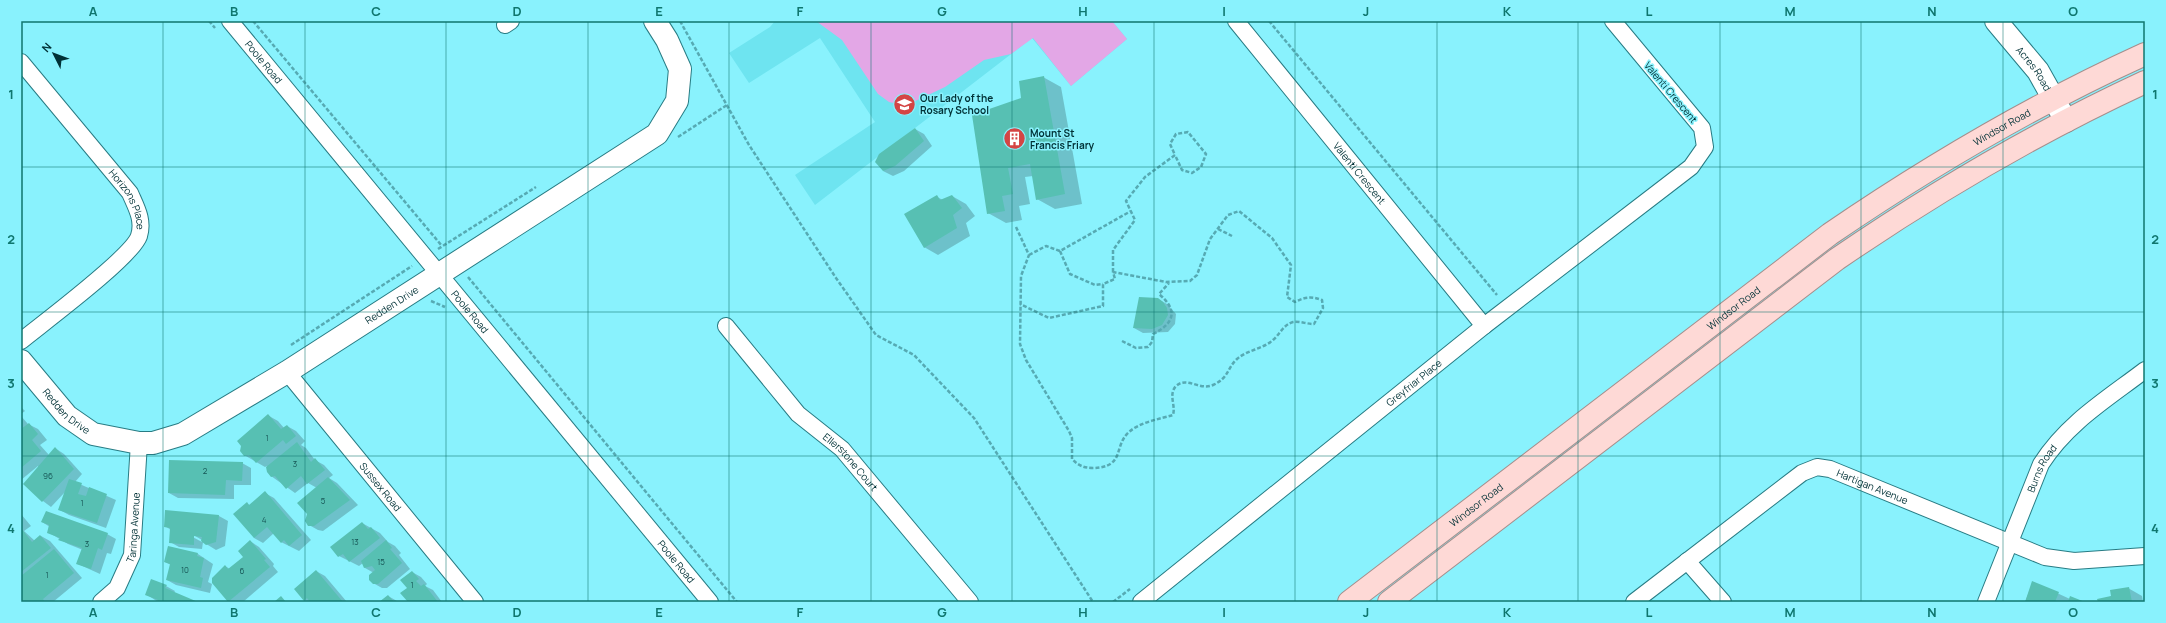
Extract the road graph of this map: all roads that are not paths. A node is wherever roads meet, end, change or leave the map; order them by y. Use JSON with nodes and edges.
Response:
{"nodes":[{"id":1,"x":230,"y":21,"type":"edge"},
{"id":2,"x":655,"y":21,"type":"edge"},
{"id":3,"x":1236,"y":21,"type":"edge"},
{"id":4,"x":1613,"y":21,"type":"edge"},
{"id":5,"x":1996,"y":21,"type":"edge"},
{"id":6,"x":2145,"y":54,"type":"edge"},
{"id":7,"x":21,"y":62,"type":"edge"},
{"id":8,"x":2145,"y":82,"type":"edge"},
{"id":9,"x":2054,"y":98,"type":"junction"},
{"id":10,"x":2066,"y":121,"type":"junction"},
{"id":11,"x":1691,"y":167,"type":"joint"},
{"id":12,"x":456,"y":269,"type":"junction"},
{"id":13,"x":726,"y":326,"type":"dead end"},
{"id":14,"x":1484,"y":326,"type":"junction"},
{"id":15,"x":21,"y":341,"type":"edge"},
{"id":16,"x":21,"y":360,"type":"edge"},
{"id":17,"x":2145,"y":370,"type":"edge"},
{"id":18,"x":287,"y":372,"type":"junction"},
{"id":19,"x":139,"y":443,"type":"junction"},
{"id":20,"x":2009,"y":543,"type":"junction"},
{"id":21,"x":2145,"y":556,"type":"edge"},
{"id":22,"x":1687,"y":561,"type":"junction"},
{"id":23,"x":101,"y":602,"type":"edge"},
{"id":24,"x":475,"y":602,"type":"edge"},
{"id":25,"x":710,"y":602,"type":"edge"},
{"id":26,"x":970,"y":602,"type":"edge"},
{"id":27,"x":1141,"y":602,"type":"edge"},
{"id":28,"x":1349,"y":602,"type":"edge"},
{"id":29,"x":1389,"y":602,"type":"edge"},
{"id":30,"x":1634,"y":602,"type":"edge"},
{"id":31,"x":1723,"y":602,"type":"edge"},
{"id":32,"x":1986,"y":602,"type":"edge"}],
"edges":[{"from":1,"to":12,"type":"street","name":"Poole Road"},
{"from":2,"to":12,"type":"street","name":"Redden Drive"},
{"from":3,"to":14,"type":"street","name":"Valenti Crescent"},
{"from":4,"to":11,"type":"street","name":"Valenti Crescent"},
{"from":5,"to":9,"type":"street","name":"Acres Road"},
{"from":6,"to":9,"type":"main road","name":"Windsor Road"},
{"from":7,"to":15,"type":"street","name":"Horizons Place"},
{"from":8,"to":10,"type":"main road"},
{"from":9,"to":10,"type":"street","name":"Acres Road"},
{"from":9,"to":28,"type":"main road","name":"Windsor Road"},
{"from":10,"to":29,"type":"main road"},
{"from":11,"to":14,"type":"street","name":"Greyfriar Place"},
{"from":12,"to":18,"type":"street","name":"Redden Drive"},
{"from":12,"to":25,"type":"street","name":"Poole Road"},
{"from":13,"to":26,"type":"street","name":"Ellerstone Court"},
{"from":14,"to":27,"type":"street","name":"Greyfriar Place"},
{"from":16,"to":19,"type":"street","name":"Redden Drive"},
{"from":17,"to":20,"type":"street","name":"Burns Road"},
{"from":18,"to":19,"type":"street","name":"Redden Drive"},
{"from":18,"to":24,"type":"street","name":"Sussex Road"},
{"from":19,"to":23,"type":"street","name":"Taringa Avenue"},
{"from":20,"to":21,"type":"street","name":"Hartigan Avenue"},
{"from":20,"to":22,"type":"street","name":"Hartigan Avenue"},
{"from":20,"to":32,"type":"street","name":"Burns Road"},
{"from":22,"to":30,"type":"street","name":"Hartigan Avenue"},
{"from":22,"to":31,"type":"street"}]}
